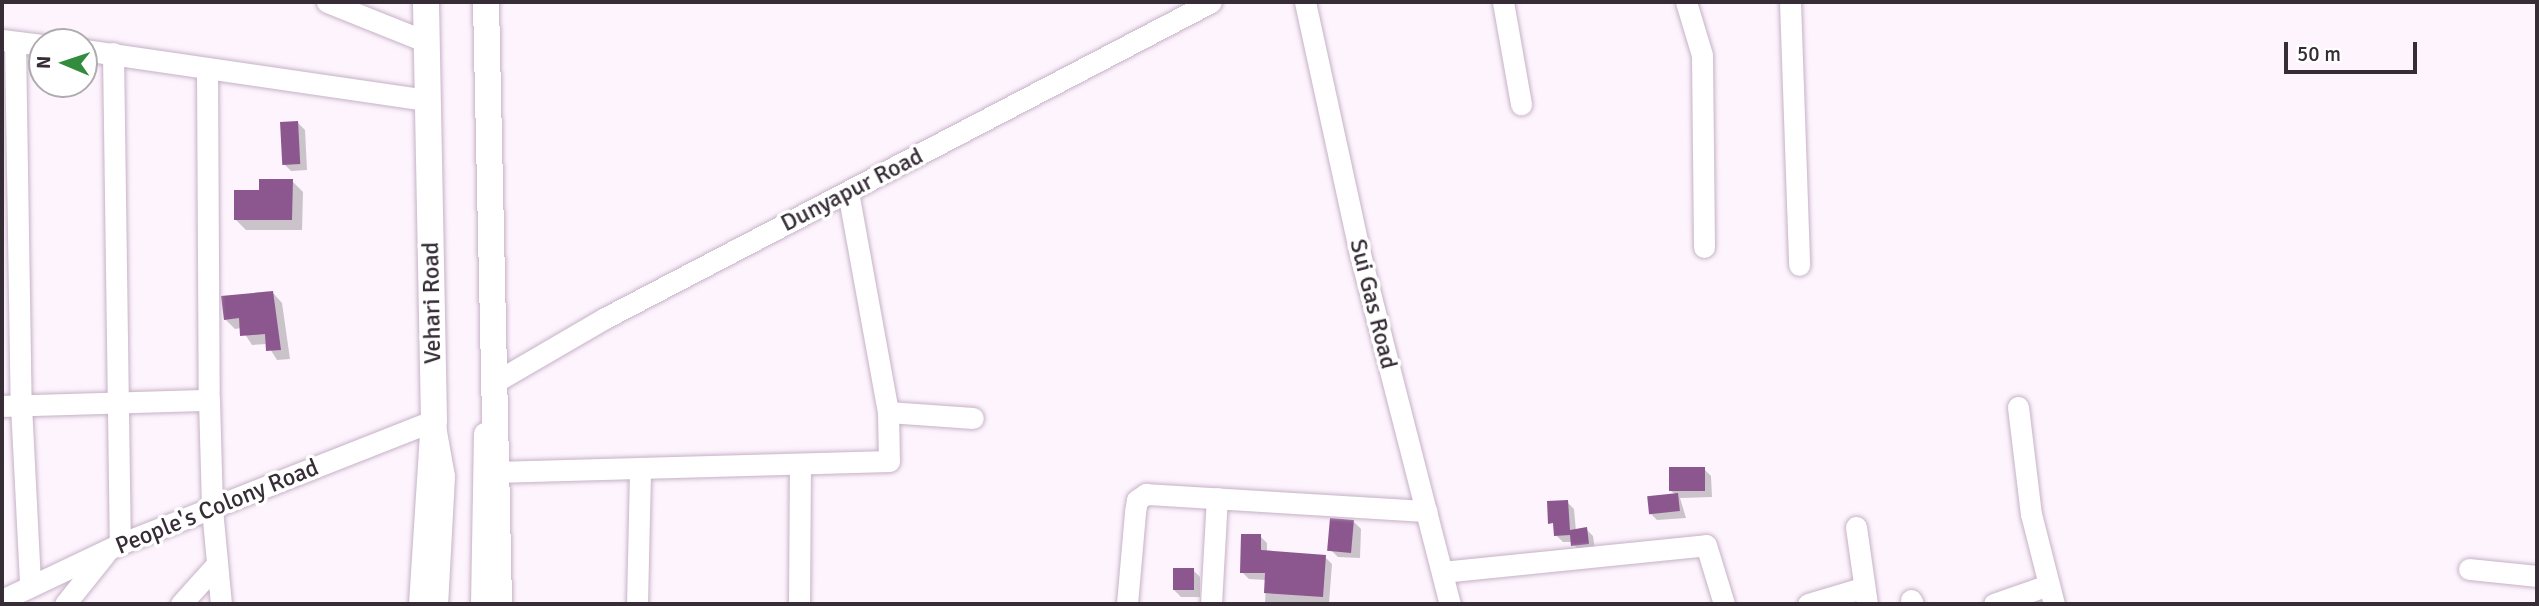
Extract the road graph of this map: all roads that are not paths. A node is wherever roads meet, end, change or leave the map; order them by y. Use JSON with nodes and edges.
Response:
{"nodes":[{"id":1,"x":327,"y":2,"type":"edge"},
{"id":2,"x":426,"y":2,"type":"edge"},
{"id":3,"x":486,"y":2,"type":"edge"},
{"id":4,"x":1212,"y":2,"type":"edge"},
{"id":5,"x":1305,"y":2,"type":"edge"},
{"id":6,"x":1503,"y":2,"type":"edge"},
{"id":7,"x":1686,"y":2,"type":"edge"},
{"id":8,"x":1790,"y":2,"type":"edge"},
{"id":9,"x":8,"y":41,"type":"edge"},
{"id":10,"x":427,"y":42,"type":"junction"},
{"id":11,"x":28,"y":43,"type":"edge"},
{"id":12,"x":98,"y":51,"type":"edge"},
{"id":13,"x":113,"y":53,"type":"junction"},
{"id":14,"x":206,"y":69,"type":"junction"},
{"id":15,"x":428,"y":100,"type":"junction"},
{"id":16,"x":1521,"y":104,"type":"dead end"},
{"id":17,"x":848,"y":192,"type":"junction"},
{"id":18,"x":1704,"y":247,"type":"dead end"},
{"id":19,"x":1799,"y":265,"type":"dead end"},
{"id":20,"x":495,"y":382,"type":"junction"},
{"id":21,"x":209,"y":400,"type":"junction"},
{"id":22,"x":115,"y":403,"type":"junction"},
{"id":23,"x":11,"y":406,"type":"edge"},
{"id":24,"x":2018,"y":407,"type":"dead end"},
{"id":25,"x":888,"y":412,"type":"junction"},
{"id":26,"x":973,"y":418,"type":"dead end"},
{"id":27,"x":434,"y":420,"type":"junction"},
{"id":28,"x":800,"y":464,"type":"junction"},
{"id":29,"x":640,"y":468,"type":"junction"},
{"id":30,"x":496,"y":472,"type":"junction"},
{"id":31,"x":1217,"y":498,"type":"junction"},
{"id":32,"x":212,"y":509,"type":"junction"},
{"id":33,"x":1426,"y":511,"type":"junction"},
{"id":34,"x":1856,"y":527,"type":"dead end"},
{"id":35,"x":114,"y":548,"type":"junction"},
{"id":36,"x":217,"y":564,"type":"junction"},
{"id":37,"x":2469,"y":569,"type":"dead end"},
{"id":38,"x":1442,"y":572,"type":"junction"},
{"id":39,"x":2537,"y":576,"type":"edge"},
{"id":40,"x":30,"y":583,"type":"junction"},
{"id":41,"x":2051,"y":595,"type":"edge"},
{"id":42,"x":1864,"y":596,"type":"edge"},
{"id":43,"x":2,"y":600,"type":"edge"},
{"id":44,"x":65,"y":604,"type":"edge"},
{"id":45,"x":181,"y":604,"type":"edge"},
{"id":46,"x":221,"y":604,"type":"edge"},
{"id":47,"x":422,"y":604,"type":"edge"},
{"id":48,"x":437,"y":604,"type":"edge"},
{"id":49,"x":481,"y":604,"type":"edge"},
{"id":50,"x":499,"y":604,"type":"edge"},
{"id":51,"x":637,"y":604,"type":"edge"},
{"id":52,"x":799,"y":604,"type":"edge"},
{"id":53,"x":1127,"y":604,"type":"edge"},
{"id":54,"x":1211,"y":604,"type":"edge"},
{"id":55,"x":1450,"y":604,"type":"edge"},
{"id":56,"x":1724,"y":604,"type":"edge"},
{"id":57,"x":1808,"y":604,"type":"edge"},
{"id":58,"x":1994,"y":604,"type":"edge"}],
"edges":[{"from":1,"to":10,"type":"street"},
{"from":2,"to":10,"type":"main road","name":"Vehari Road"},
{"from":3,"to":20,"type":"main road"},
{"from":4,"to":17,"type":"street","name":"Dunyapur Road"},
{"from":5,"to":33,"type":"street","name":"Sui Gas Road"},
{"from":6,"to":16,"type":"street"},
{"from":7,"to":18,"type":"street"},
{"from":8,"to":19,"type":"street"},
{"from":9,"to":11,"type":"street"},
{"from":9,"to":23,"type":"street"},
{"from":10,"to":15,"type":"main road","name":"Vehari Road"},
{"from":12,"to":13,"type":"street"},
{"from":13,"to":14,"type":"street"},
{"from":13,"to":22,"type":"street"},
{"from":14,"to":15,"type":"street"},
{"from":14,"to":21,"type":"street"},
{"from":15,"to":27,"type":"main road","name":"Vehari Road"},
{"from":17,"to":20,"type":"street","name":"Dunyapur Road"},
{"from":17,"to":25,"type":"street"},
{"from":20,"to":30,"type":"main road"},
{"from":20,"to":49,"type":"street"},
{"from":21,"to":22,"type":"street"},
{"from":21,"to":32,"type":"street"},
{"from":22,"to":23,"type":"street"},
{"from":22,"to":35,"type":"street"},
{"from":23,"to":40,"type":"street"},
{"from":24,"to":41,"type":"street"},
{"from":25,"to":26,"type":"street"},
{"from":25,"to":28,"type":"street"},
{"from":27,"to":32,"type":"street","name":"People's Colony Road"},
{"from":27,"to":47,"type":"main road","name":"Vehari Road"},
{"from":27,"to":48,"type":"street"},
{"from":28,"to":29,"type":"street"},
{"from":28,"to":52,"type":"street"},
{"from":29,"to":30,"type":"street"},
{"from":29,"to":51,"type":"street"},
{"from":30,"to":50,"type":"main road"},
{"from":31,"to":33,"type":"street"},
{"from":31,"to":53,"type":"street"},
{"from":31,"to":54,"type":"street"},
{"from":32,"to":35,"type":"street","name":"People's Colony Road"},
{"from":32,"to":36,"type":"street"},
{"from":33,"to":38,"type":"street","name":"Sui Gas Road"},
{"from":34,"to":42,"type":"street"},
{"from":35,"to":40,"type":"street","name":"People's Colony Road"},
{"from":35,"to":44,"type":"street"},
{"from":36,"to":45,"type":"street"},
{"from":36,"to":46,"type":"street"},
{"from":37,"to":39,"type":"street"},
{"from":38,"to":55,"type":"street","name":"Sui Gas Road"},
{"from":38,"to":56,"type":"street"},
{"from":40,"to":43,"type":"street","name":"People's Colony Road"},
{"from":41,"to":58,"type":"street"},
{"from":42,"to":57,"type":"street"}]}
